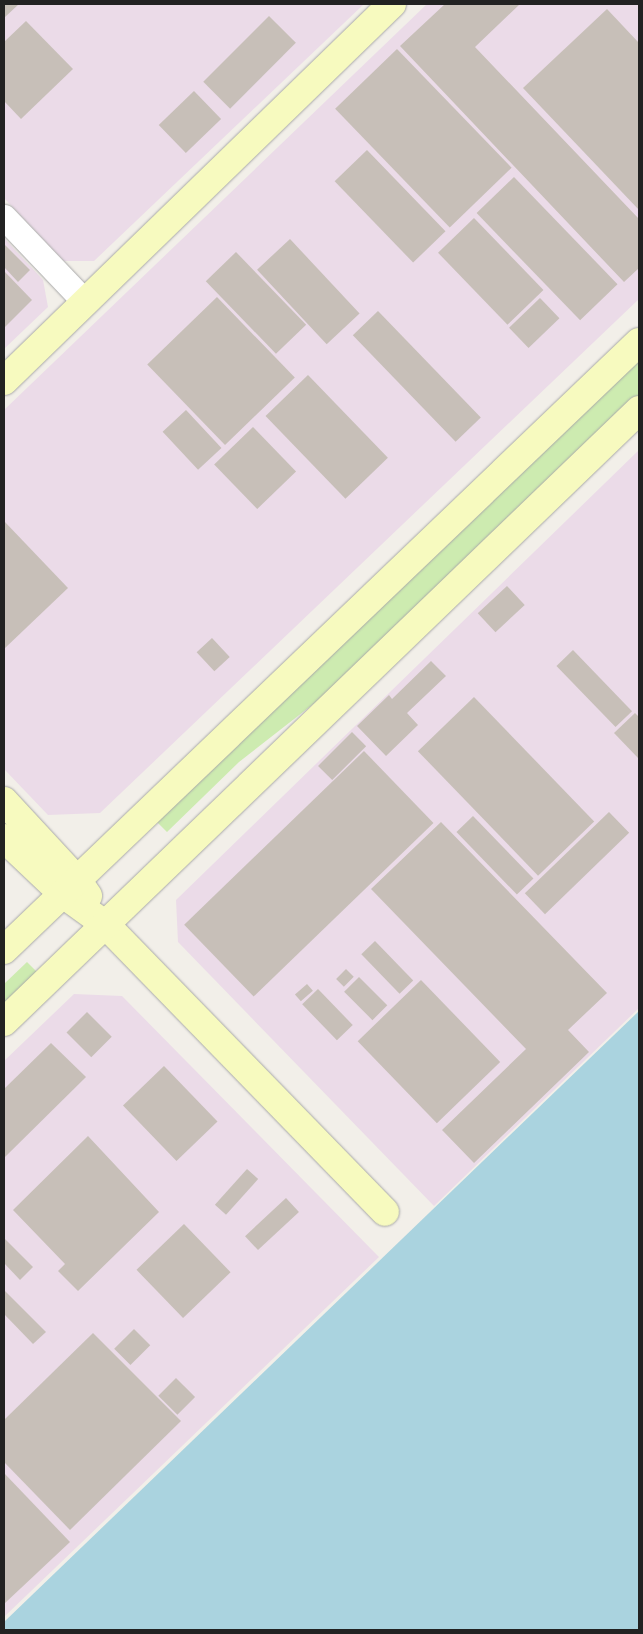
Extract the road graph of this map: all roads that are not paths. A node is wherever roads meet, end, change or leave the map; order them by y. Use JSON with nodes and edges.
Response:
{"nodes":[{"id":1,"x":392,"y":4,"type":"edge"},
{"id":2,"x":4,"y":217,"type":"edge"},
{"id":3,"x":85,"y":302,"type":"junction"},
{"id":4,"x":639,"y":342,"type":"edge"},
{"id":5,"x":4,"y":381,"type":"edge"},
{"id":6,"x":639,"y":410,"type":"edge"},
{"id":7,"x":4,"y":801,"type":"edge"},
{"id":8,"x":4,"y":838,"type":"edge"},
{"id":9,"x":70,"y":887,"type":"junction"},
{"id":10,"x":106,"y":925,"type":"junction"},
{"id":11,"x":4,"y":950,"type":"edge"},
{"id":12,"x":4,"y":1022,"type":"edge"},
{"id":13,"x":385,"y":1212,"type":"dead end"}],
"edges":[{"from":1,"to":3,"type":"street"},
{"from":2,"to":3,"type":"street"},
{"from":3,"to":5,"type":"street"},
{"from":4,"to":9,"type":"street"},
{"from":6,"to":10,"type":"street"},
{"from":7,"to":9,"type":"street"},
{"from":8,"to":9,"type":"street"},
{"from":9,"to":10,"type":"street"},
{"from":9,"to":11,"type":"street"},
{"from":10,"to":12,"type":"street"},
{"from":10,"to":13,"type":"street"}]}
